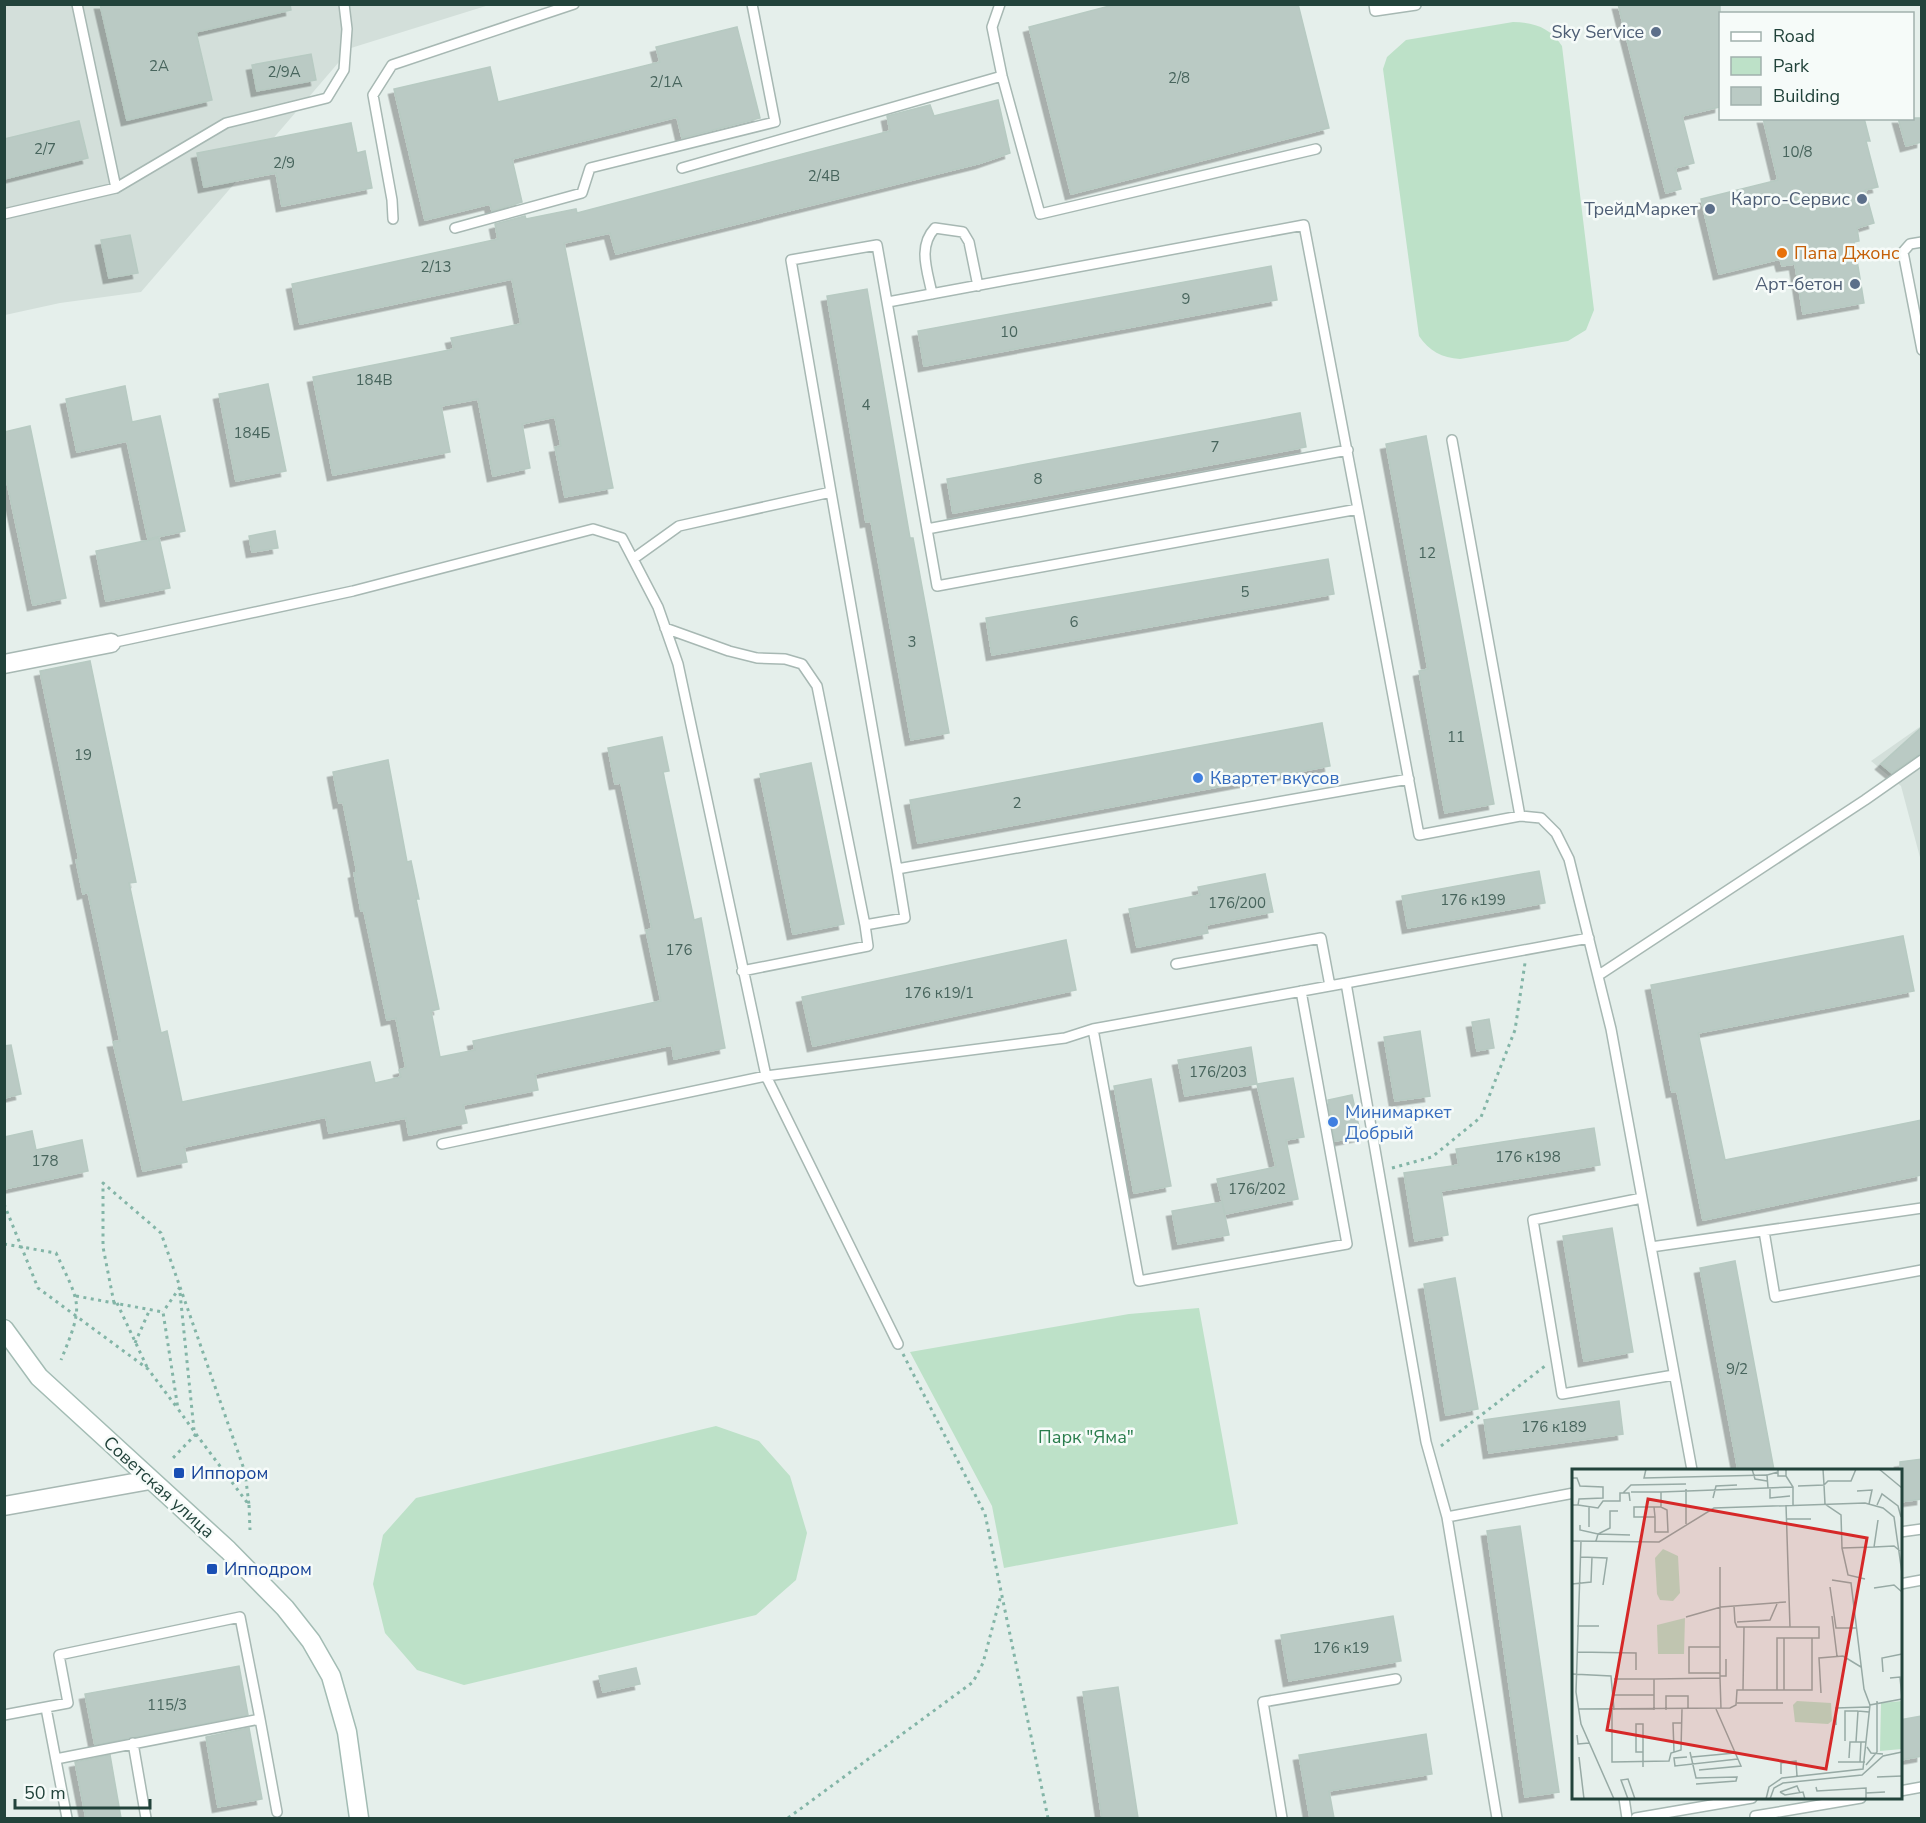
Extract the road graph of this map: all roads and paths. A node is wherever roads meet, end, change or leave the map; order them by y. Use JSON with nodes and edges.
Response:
{"nodes":[{"id":1,"x":77,"y":4,"type":"edge"},
{"id":2,"x":344,"y":4,"type":"edge"},
{"id":3,"x":574,"y":4,"type":"edge"},
{"id":4,"x":752,"y":4,"type":"edge"},
{"id":5,"x":1000,"y":4,"type":"edge"},
{"id":6,"x":1374,"y":4,"type":"edge"},
{"id":7,"x":1417,"y":5,"type":"edge"},
{"id":8,"x":1002,"y":76,"type":"junction"},
{"id":9,"x":1316,"y":148,"type":"dead end"},
{"id":10,"x":682,"y":168,"type":"dead end"},
{"id":11,"x":116,"y":188,"type":"junction"},
{"id":12,"x":4,"y":214,"type":"edge"},
{"id":13,"x":393,"y":219,"type":"dead end"},
{"id":14,"x":455,"y":228,"type":"dead end"},
{"id":15,"x":1922,"y":242,"type":"edge"},
{"id":16,"x":978,"y":286,"type":"junction"},
{"id":17,"x":932,"y":294,"type":"junction"},
{"id":18,"x":888,"y":302,"type":"junction"},
{"id":19,"x":1922,"y":350,"type":"edge"},
{"id":20,"x":1452,"y":440,"type":"dead end"},
{"id":21,"x":1348,"y":450,"type":"junction"},
{"id":22,"x":831,"y":492,"type":"junction"},
{"id":23,"x":1359,"y":509,"type":"junction"},
{"id":24,"x":927,"y":529,"type":"junction"},
{"id":25,"x":633,"y":559,"type":"junction"},
{"id":26,"x":665,"y":628,"type":"junction"},
{"id":27,"x":111,"y":643,"type":"joint"},
{"id":28,"x":4,"y":664,"type":"edge"},
{"id":29,"x":1922,"y":760,"type":"edge"},
{"id":30,"x":1409,"y":779,"type":"junction"},
{"id":31,"x":1520,"y":816,"type":"junction"},
{"id":32,"x":897,"y":869,"type":"junction"},
{"id":33,"x":865,"y":925,"type":"junction"},
{"id":34,"x":1589,"y":938,"type":"junction"},
{"id":35,"x":1528,"y":949,"type":"junction"},
{"id":36,"x":1176,"y":964,"type":"dead end"},
{"id":37,"x":742,"y":971,"type":"junction"},
{"id":38,"x":1599,"y":975,"type":"junction"},
{"id":39,"x":1346,"y":983,"type":"junction"},
{"id":40,"x":1330,"y":986,"type":"junction"},
{"id":41,"x":1301,"y":991,"type":"junction"},
{"id":42,"x":1093,"y":1029,"type":"junction"},
{"id":43,"x":766,"y":1076,"type":"junction"},
{"id":44,"x":442,"y":1144,"type":"dead end"},
{"id":45,"x":1379,"y":1171,"type":"junction"},
{"id":46,"x":1642,"y":1198,"type":"junction"},
{"id":47,"x":4,"y":1204,"type":"edge"},
{"id":48,"x":1922,"y":1208,"type":"edge"},
{"id":49,"x":1764,"y":1231,"type":"dead end"},
{"id":50,"x":4,"y":1244,"type":"edge"},
{"id":51,"x":22,"y":1247,"type":"junction"},
{"id":52,"x":1651,"y":1247,"type":"junction"},
{"id":53,"x":1922,"y":1270,"type":"edge"},
{"id":54,"x":180,"y":1287,"type":"junction"},
{"id":55,"x":76,"y":1296,"type":"junction"},
{"id":56,"x":115,"y":1303,"type":"junction"},
{"id":57,"x":150,"y":1309,"type":"junction"},
{"id":58,"x":163,"y":1312,"type":"junction"},
{"id":59,"x":78,"y":1319,"type":"junction"},
{"id":60,"x":4,"y":1329,"type":"edge"},
{"id":61,"x":135,"y":1343,"type":"junction"},
{"id":62,"x":898,"y":1344,"type":"joint"},
{"id":63,"x":1556,"y":1358,"type":"junction"},
{"id":64,"x":61,"y":1360,"type":"dead end"},
{"id":65,"x":148,"y":1369,"type":"junction"},
{"id":66,"x":1674,"y":1375,"type":"junction"},
{"id":67,"x":178,"y":1409,"type":"junction"},
{"id":68,"x":195,"y":1432,"type":"junction"},
{"id":69,"x":1430,"y":1455,"type":"junction"},
{"id":70,"x":171,"y":1460,"type":"dead end"},
{"id":71,"x":1692,"y":1469,"type":"edge"},
{"id":72,"x":150,"y":1480,"type":"junction"},
{"id":73,"x":1572,"y":1493,"type":"edge"},
{"id":74,"x":249,"y":1505,"type":"junction"},
{"id":75,"x":4,"y":1506,"type":"edge"},
{"id":76,"x":1447,"y":1517,"type":"junction"},
{"id":77,"x":1922,"y":1529,"type":"edge"},
{"id":78,"x":250,"y":1530,"type":"dead end"},
{"id":79,"x":1902,"y":1532,"type":"edge"},
{"id":80,"x":1922,"y":1580,"type":"edge"},
{"id":81,"x":1902,"y":1584,"type":"edge"},
{"id":82,"x":1002,"y":1594,"type":"junction"},
{"id":83,"x":1396,"y":1679,"type":"dead end"},
{"id":84,"x":46,"y":1708,"type":"junction"},
{"id":85,"x":4,"y":1715,"type":"edge"},
{"id":86,"x":260,"y":1719,"type":"junction"},
{"id":87,"x":133,"y":1743,"type":"junction"},
{"id":88,"x":56,"y":1759,"type":"junction"},
{"id":89,"x":1922,"y":1787,"type":"edge"},
{"id":90,"x":1902,"y":1791,"type":"edge"},
{"id":91,"x":1624,"y":1799,"type":"edge"},
{"id":92,"x":1746,"y":1799,"type":"edge"},
{"id":93,"x":1752,"y":1799,"type":"edge"},
{"id":94,"x":1850,"y":1799,"type":"edge"},
{"id":95,"x":277,"y":1812,"type":"dead end"},
{"id":96,"x":1755,"y":1817,"type":"edge"},
{"id":97,"x":66,"y":1818,"type":"edge"},
{"id":98,"x":146,"y":1818,"type":"edge"},
{"id":99,"x":359,"y":1818,"type":"edge"},
{"id":100,"x":788,"y":1818,"type":"edge"},
{"id":101,"x":1048,"y":1818,"type":"edge"},
{"id":102,"x":1282,"y":1818,"type":"edge"},
{"id":103,"x":1497,"y":1818,"type":"edge"},
{"id":104,"x":1627,"y":1818,"type":"edge"},
{"id":105,"x":1636,"y":1818,"type":"edge"}],
"edges":[{"from":1,"to":11,"type":"lane"},
{"from":2,"to":11,"type":"lane"},
{"from":3,"to":13,"type":"lane"},
{"from":4,"to":14,"type":"lane"},
{"from":5,"to":8,"type":"lane"},
{"from":6,"to":7,"type":"lane"},
{"from":8,"to":9,"type":"lane"},
{"from":8,"to":10,"type":"lane"},
{"from":11,"to":12,"type":"lane"},
{"from":15,"to":19,"type":"lane"},
{"from":16,"to":17,"type":"lane"},
{"from":16,"to":17,"type":"lane"},
{"from":16,"to":21,"type":"lane"},
{"from":17,"to":18,"type":"lane"},
{"from":18,"to":22,"type":"lane"},
{"from":18,"to":24,"type":"lane"},
{"from":20,"to":31,"type":"lane"},
{"from":21,"to":23,"type":"lane"},
{"from":21,"to":24,"type":"lane"},
{"from":22,"to":25,"type":"lane"},
{"from":22,"to":32,"type":"lane"},
{"from":23,"to":24,"type":"lane"},
{"from":23,"to":30,"type":"lane"},
{"from":25,"to":26,"type":"lane"},
{"from":25,"to":27,"type":"lane"},
{"from":26,"to":33,"type":"lane"},
{"from":26,"to":37,"type":"lane"},
{"from":27,"to":28,"type":"main road"},
{"from":29,"to":38,"type":"lane"},
{"from":30,"to":31,"type":"lane"},
{"from":30,"to":32,"type":"lane"},
{"from":31,"to":34,"type":"lane"},
{"from":32,"to":33,"type":"lane"},
{"from":33,"to":37,"type":"lane"},
{"from":34,"to":35,"type":"lane"},
{"from":34,"to":38,"type":"lane"},
{"from":35,"to":39,"type":"lane"},
{"from":35,"to":45,"type":"path"},
{"from":36,"to":40,"type":"lane"},
{"from":37,"to":43,"type":"lane"},
{"from":38,"to":46,"type":"lane"},
{"from":39,"to":40,"type":"lane"},
{"from":39,"to":45,"type":"lane"},
{"from":40,"to":41,"type":"lane"},
{"from":41,"to":42,"type":"lane"},
{"from":41,"to":42,"type":"lane"},
{"from":42,"to":43,"type":"lane"},
{"from":43,"to":44,"type":"lane"},
{"from":43,"to":62,"type":"lane"},
{"from":45,"to":69,"type":"lane"},
{"from":46,"to":52,"type":"lane"},
{"from":46,"to":63,"type":"lane"},
{"from":47,"to":51,"type":"path"},
{"from":48,"to":52,"type":"lane"},
{"from":49,"to":53,"type":"lane"},
{"from":50,"to":51,"type":"path"},
{"from":51,"to":55,"type":"path"},
{"from":51,"to":59,"type":"path"},
{"from":52,"to":66,"type":"lane"},
{"from":54,"to":56,"type":"path"},
{"from":54,"to":58,"type":"path"},
{"from":54,"to":68,"type":"path"},
{"from":54,"to":74,"type":"path"},
{"from":55,"to":56,"type":"path"},
{"from":55,"to":59,"type":"path"},
{"from":56,"to":57,"type":"path"},
{"from":56,"to":61,"type":"path"},
{"from":57,"to":58,"type":"path"},
{"from":57,"to":61,"type":"path"},
{"from":58,"to":67,"type":"path"},
{"from":59,"to":64,"type":"path"},
{"from":59,"to":65,"type":"path"},
{"from":60,"to":72,"type":"main road","name":"Советская улица"},
{"from":61,"to":65,"type":"path"},
{"from":62,"to":82,"type":"path"},
{"from":63,"to":66,"type":"lane"},
{"from":63,"to":69,"type":"path"},
{"from":65,"to":67,"type":"path"},
{"from":66,"to":71,"type":"lane"},
{"from":67,"to":68,"type":"path"},
{"from":68,"to":70,"type":"path"},
{"from":68,"to":74,"type":"path"},
{"from":69,"to":76,"type":"lane"},
{"from":72,"to":75,"type":"main road"},
{"from":72,"to":99,"type":"main road","name":"Советская улица"},
{"from":73,"to":76,"type":"lane"},
{"from":74,"to":78,"type":"path"},
{"from":76,"to":103,"type":"lane"},
{"from":77,"to":79,"type":"lane"},
{"from":80,"to":81,"type":"lane"},
{"from":82,"to":100,"type":"path"},
{"from":82,"to":101,"type":"path"},
{"from":83,"to":102,"type":"lane"},
{"from":84,"to":85,"type":"lane"},
{"from":84,"to":86,"type":"lane"},
{"from":84,"to":88,"type":"lane"},
{"from":86,"to":87,"type":"lane"},
{"from":86,"to":95,"type":"lane"},
{"from":87,"to":88,"type":"lane"},
{"from":87,"to":98,"type":"lane"},
{"from":88,"to":97,"type":"lane"},
{"from":89,"to":90,"type":"lane"},
{"from":91,"to":104,"type":"lane"},
{"from":92,"to":105,"type":"lane"},
{"from":93,"to":96,"type":"lane"},
{"from":94,"to":96,"type":"lane"}]}
